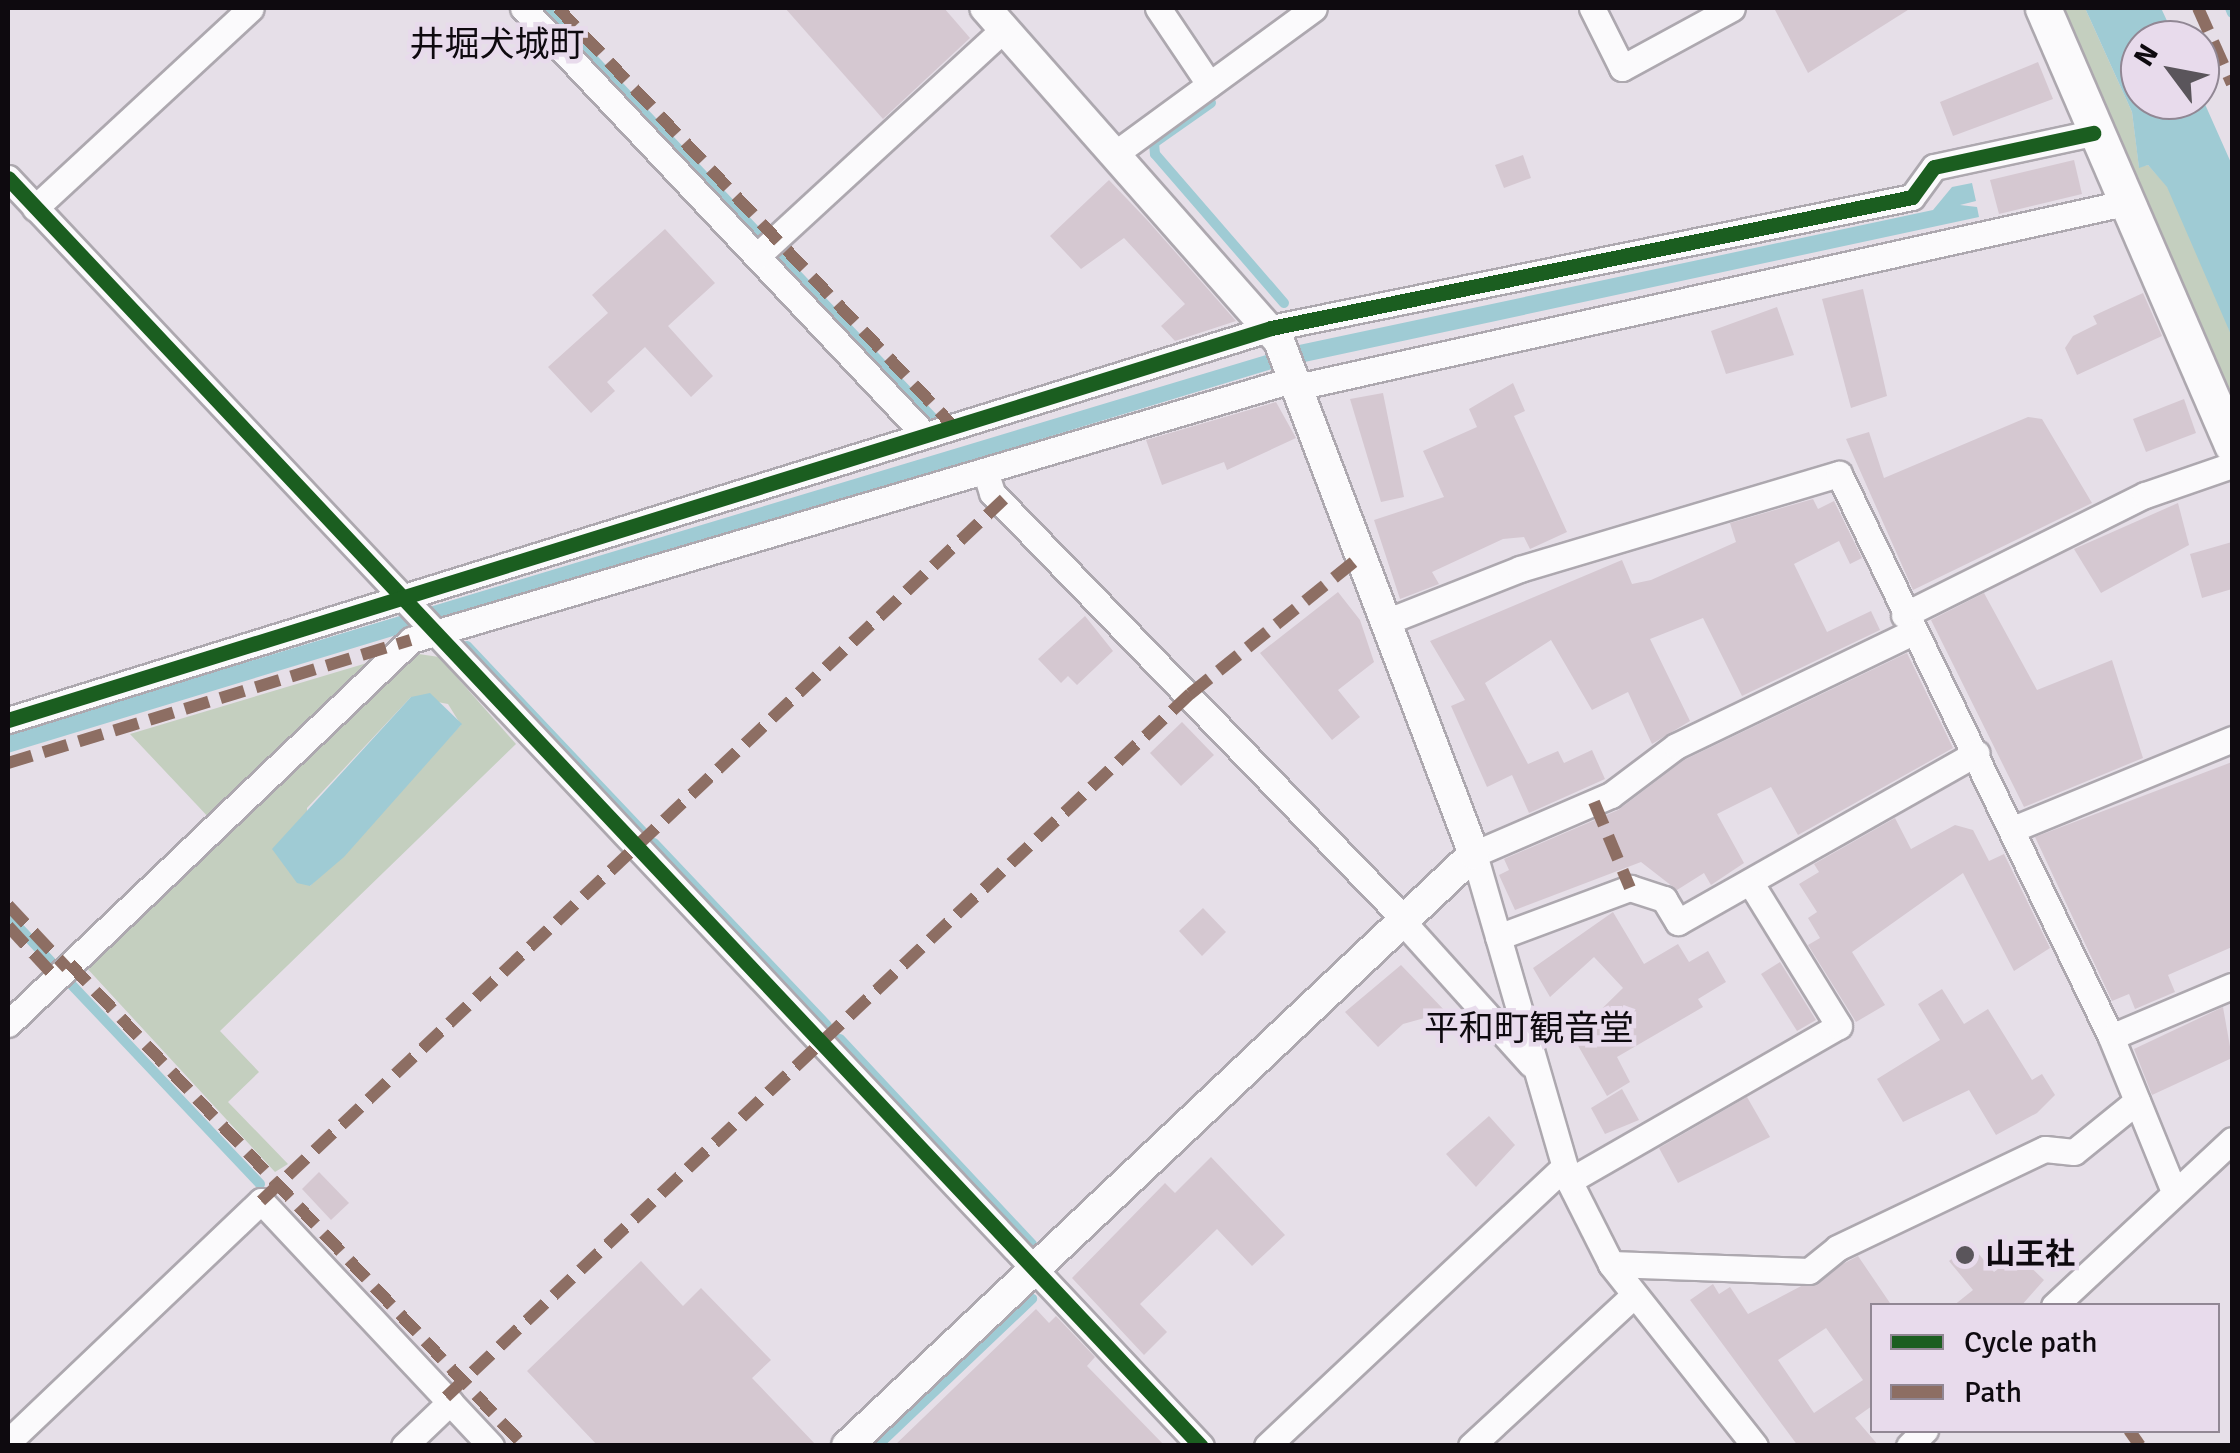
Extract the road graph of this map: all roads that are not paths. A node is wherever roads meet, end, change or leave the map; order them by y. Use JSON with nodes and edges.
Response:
{"nodes":[{"id":1,"x":251,"y":8,"type":"edge"},
{"id":2,"x":523,"y":8,"type":"edge"},
{"id":3,"x":1158,"y":8,"type":"edge"},
{"id":4,"x":1314,"y":8,"type":"edge"},
{"id":5,"x":1592,"y":8,"type":"edge"},
{"id":6,"x":1732,"y":8,"type":"edge"},
{"id":7,"x":2042,"y":8,"type":"edge"},
{"id":8,"x":994,"y":18,"type":"edge"},
{"id":9,"x":1209,"y":84,"type":"junction"},
{"id":10,"x":2093,"y":133,"type":"junction"},
{"id":11,"x":1116,"y":153,"type":"junction"},
{"id":12,"x":8,"y":178,"type":"edge"},
{"id":13,"x":2124,"y":204,"type":"junction"},
{"id":14,"x":35,"y":208,"type":"junction"},
{"id":15,"x":757,"y":256,"type":"junction"},
{"id":16,"x":1275,"y":335,"type":"junction"},
{"id":17,"x":1295,"y":379,"type":"junction"},
{"id":18,"x":924,"y":434,"type":"junction"},
{"id":19,"x":2232,"y":446,"type":"edge"},
{"id":20,"x":2232,"y":465,"type":"edge"},
{"id":21,"x":985,"y":471,"type":"junction"},
{"id":22,"x":401,"y":601,"type":"junction"},
{"id":23,"x":1388,"y":622,"type":"junction"},
{"id":24,"x":1909,"y":623,"type":"junction"},
{"id":25,"x":431,"y":633,"type":"junction"},
{"id":26,"x":8,"y":720,"type":"edge"},
{"id":27,"x":2232,"y":739,"type":"edge"},
{"id":28,"x":1977,"y":754,"type":"junction"},
{"id":29,"x":2013,"y":829,"type":"junction"},
{"id":30,"x":1474,"y":854,"type":"junction"},
{"id":31,"x":1750,"y":882,"type":"junction"},
{"id":32,"x":1404,"y":922,"type":"junction"},
{"id":33,"x":1498,"y":937,"type":"junction"},
{"id":34,"x":2232,"y":986,"type":"edge"},
{"id":35,"x":8,"y":1024,"type":"edge"},
{"id":36,"x":2111,"y":1037,"type":"junction"},
{"id":37,"x":1534,"y":1068,"type":"junction"},
{"id":38,"x":2137,"y":1102,"type":"junction"},
{"id":39,"x":2232,"y":1140,"type":"edge"},
{"id":40,"x":1566,"y":1174,"type":"junction"},
{"id":41,"x":2174,"y":1191,"type":"junction"},
{"id":42,"x":1611,"y":1264,"type":"junction"},
{"id":43,"x":1035,"y":1268,"type":"junction"},
{"id":44,"x":1634,"y":1295,"type":"junction"},
{"id":45,"x":2057,"y":1303,"type":"edge"},
{"id":46,"x":450,"y":1402,"type":"junction"},
{"id":47,"x":8,"y":1442,"type":"edge"},
{"id":48,"x":404,"y":1446,"type":"edge"},
{"id":49,"x":491,"y":1446,"type":"edge"},
{"id":50,"x":847,"y":1446,"type":"edge"},
{"id":51,"x":1202,"y":1446,"type":"edge"},
{"id":52,"x":1267,"y":1446,"type":"edge"},
{"id":53,"x":1471,"y":1446,"type":"edge"},
{"id":54,"x":1755,"y":1446,"type":"edge"}],
"edges":[{"from":1,"to":14,"type":"street"},
{"from":2,"to":15,"type":"street"},
{"from":3,"to":9,"type":"street"},
{"from":4,"to":9,"type":"street"},
{"from":5,"to":6,"type":"street"},
{"from":7,"to":10,"type":"main road"},
{"from":8,"to":11,"type":"street"},
{"from":8,"to":15,"type":"street"},
{"from":9,"to":11,"type":"street"},
{"from":10,"to":13,"type":"main road"},
{"from":10,"to":16,"type":"street"},
{"from":11,"to":16,"type":"street"},
{"from":12,"to":14,"type":"street"},
{"from":13,"to":17,"type":"street"},
{"from":13,"to":19,"type":"main road"},
{"from":14,"to":22,"type":"street"},
{"from":15,"to":18,"type":"street"},
{"from":16,"to":17,"type":"street"},
{"from":16,"to":18,"type":"street"},
{"from":17,"to":21,"type":"street"},
{"from":17,"to":23,"type":"street"},
{"from":18,"to":22,"type":"street"},
{"from":20,"to":24,"type":"street"},
{"from":21,"to":25,"type":"street"},
{"from":21,"to":32,"type":"street"},
{"from":22,"to":25,"type":"street"},
{"from":22,"to":26,"type":"street"},
{"from":23,"to":24,"type":"street"},
{"from":23,"to":30,"type":"street"},
{"from":24,"to":28,"type":"street"},
{"from":24,"to":30,"type":"street"},
{"from":25,"to":35,"type":"street"},
{"from":25,"to":43,"type":"street"},
{"from":27,"to":29,"type":"street"},
{"from":28,"to":29,"type":"street"},
{"from":28,"to":31,"type":"street"},
{"from":29,"to":36,"type":"street"},
{"from":30,"to":32,"type":"street"},
{"from":30,"to":33,"type":"street"},
{"from":31,"to":33,"type":"street"},
{"from":31,"to":40,"type":"street"},
{"from":32,"to":37,"type":"street"},
{"from":32,"to":43,"type":"street"},
{"from":33,"to":37,"type":"street"},
{"from":34,"to":36,"type":"street"},
{"from":36,"to":38,"type":"street"},
{"from":37,"to":40,"type":"street"},
{"from":38,"to":41,"type":"street"},
{"from":38,"to":42,"type":"street"},
{"from":39,"to":41,"type":"street"},
{"from":40,"to":42,"type":"street"},
{"from":40,"to":52,"type":"street"},
{"from":41,"to":45,"type":"street"},
{"from":42,"to":44,"type":"street"},
{"from":43,"to":50,"type":"street"},
{"from":43,"to":51,"type":"street"},
{"from":44,"to":53,"type":"street"},
{"from":44,"to":54,"type":"street"},
{"from":46,"to":47,"type":"street"},
{"from":46,"to":48,"type":"street"},
{"from":46,"to":49,"type":"street"}]}
